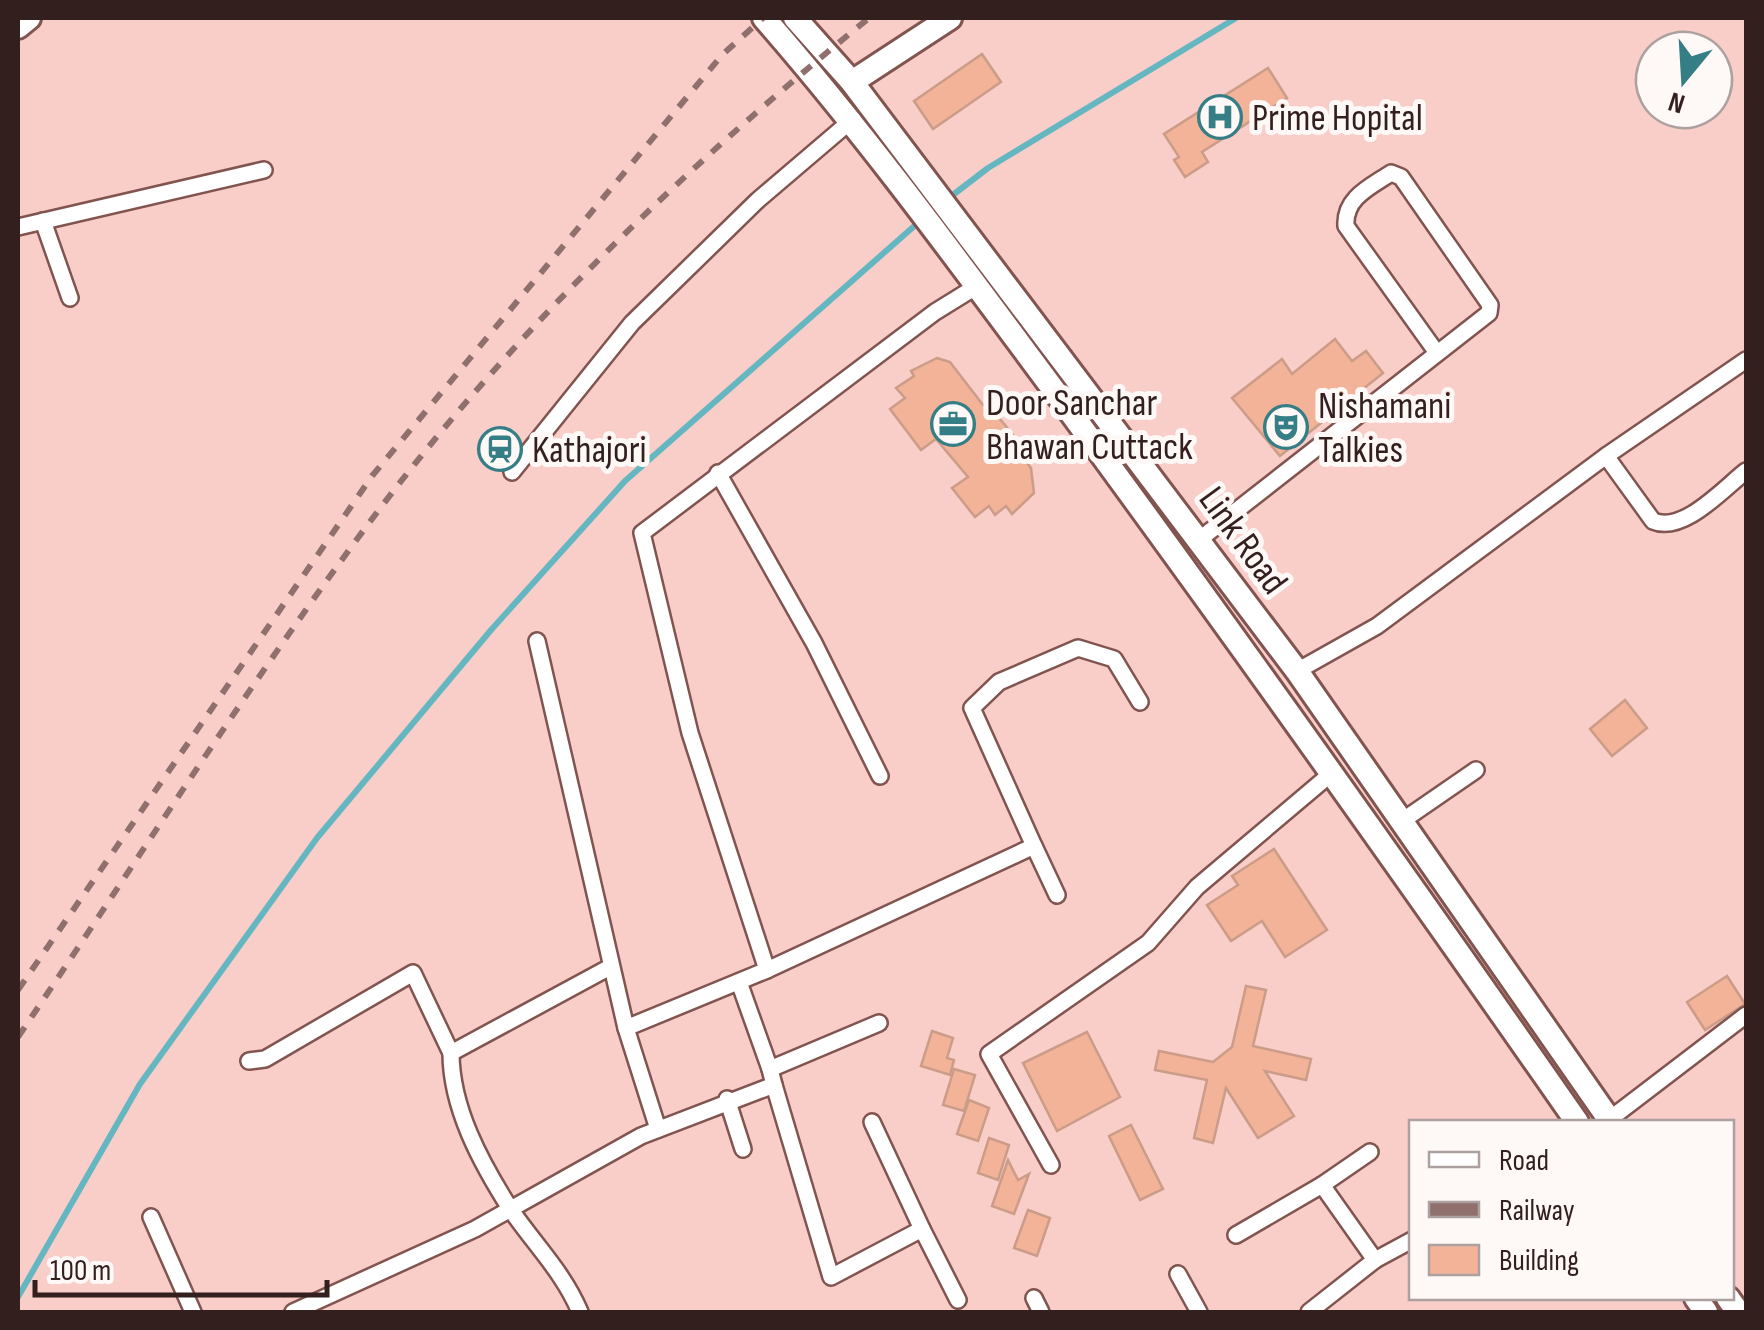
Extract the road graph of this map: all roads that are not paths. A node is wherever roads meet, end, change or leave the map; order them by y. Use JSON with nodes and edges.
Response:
{"nodes":[{"id":1,"x":29,"y":18,"type":"edge"},
{"id":2,"x":764,"y":18,"type":"edge"},
{"id":3,"x":795,"y":18,"type":"edge"},
{"id":4,"x":950,"y":18,"type":"edge"},
{"id":5,"x":18,"y":27,"type":"edge"},
{"id":6,"x":852,"y":82,"type":"junction"},
{"id":7,"x":853,"y":119,"type":"junction"},
{"id":8,"x":264,"y":170,"type":"dead end"},
{"id":9,"x":922,"y":194,"type":"junction"},
{"id":10,"x":43,"y":221,"type":"junction"},
{"id":11,"x":18,"y":227,"type":"edge"},
{"id":12,"x":957,"y":241,"type":"junction"},
{"id":13,"x":977,"y":286,"type":"junction"},
{"id":14,"x":70,"y":298,"type":"dead end"},
{"id":15,"x":1438,"y":353,"type":"junction"},
{"id":16,"x":1746,"y":360,"type":"edge"},
{"id":17,"x":1606,"y":456,"type":"junction"},
{"id":18,"x":1746,"y":471,"type":"edge"},
{"id":19,"x":512,"y":472,"type":"dead end"},
{"id":20,"x":718,"y":473,"type":"junction"},
{"id":21,"x":1200,"y":539,"type":"junction"},
{"id":22,"x":536,"y":640,"type":"dead end"},
{"id":23,"x":1297,"y":671,"type":"junction"},
{"id":24,"x":1140,"y":702,"type":"dead end"},
{"id":25,"x":1476,"y":770,"type":"dead end"},
{"id":26,"x":1333,"y":772,"type":"junction"},
{"id":27,"x":880,"y":776,"type":"dead end"},
{"id":28,"x":1402,"y":821,"type":"junction"},
{"id":29,"x":1034,"y":846,"type":"junction"},
{"id":30,"x":1057,"y":896,"type":"dead end"},
{"id":31,"x":610,"y":966,"type":"junction"},
{"id":32,"x":767,"y":970,"type":"junction"},
{"id":33,"x":738,"y":982,"type":"junction"},
{"id":34,"x":1746,"y":1014,"type":"edge"},
{"id":35,"x":879,"y":1023,"type":"dead end"},
{"id":36,"x":626,"y":1028,"type":"junction"},
{"id":37,"x":451,"y":1053,"type":"junction"},
{"id":38,"x":249,"y":1061,"type":"dead end"},
{"id":39,"x":772,"y":1077,"type":"junction"},
{"id":40,"x":727,"y":1099,"type":"junction"},
{"id":41,"x":1576,"y":1120,"type":"edge"},
{"id":42,"x":1608,"y":1120,"type":"edge"},
{"id":43,"x":1610,"y":1120,"type":"edge"},
{"id":44,"x":872,"y":1122,"type":"dead end"},
{"id":45,"x":658,"y":1129,"type":"junction"},
{"id":46,"x":743,"y":1148,"type":"dead end"},
{"id":47,"x":1370,"y":1152,"type":"dead end"},
{"id":48,"x":1051,"y":1164,"type":"dead end"},
{"id":49,"x":1322,"y":1185,"type":"junction"},
{"id":50,"x":512,"y":1210,"type":"junction"},
{"id":51,"x":150,"y":1217,"type":"dead end"},
{"id":52,"x":922,"y":1230,"type":"junction"},
{"id":53,"x":1236,"y":1235,"type":"dead end"},
{"id":54,"x":1409,"y":1242,"type":"edge"},
{"id":55,"x":1375,"y":1260,"type":"junction"},
{"id":56,"x":1178,"y":1274,"type":"dead end"},
{"id":57,"x":958,"y":1300,"type":"dead end"},
{"id":58,"x":193,"y":1312,"type":"edge"},
{"id":59,"x":292,"y":1312,"type":"edge"},
{"id":60,"x":580,"y":1312,"type":"edge"},
{"id":61,"x":1199,"y":1312,"type":"edge"},
{"id":62,"x":1309,"y":1312,"type":"edge"}],
"edges":[{"from":1,"to":5,"type":"main road"},
{"from":2,"to":7,"type":"main road","name":"Link Road"},
{"from":3,"to":6,"type":"main road","name":"Link Road"},
{"from":4,"to":6,"type":"main road"},
{"from":6,"to":9,"type":"main road","name":"Link Road"},
{"from":7,"to":9,"type":"main road","name":"Link Road"},
{"from":7,"to":19,"type":"street"},
{"from":8,"to":10,"type":"street"},
{"from":9,"to":12,"type":"main road","name":"Link Road"},
{"from":10,"to":11,"type":"street"},
{"from":10,"to":14,"type":"street"},
{"from":12,"to":13,"type":"main road","name":"Link Road"},
{"from":12,"to":21,"type":"main road","name":"Link Road"},
{"from":13,"to":20,"type":"street"},
{"from":13,"to":26,"type":"main road","name":"Link Road"},
{"from":15,"to":15,"type":"street"},
{"from":15,"to":21,"type":"street"},
{"from":16,"to":17,"type":"street"},
{"from":17,"to":18,"type":"street"},
{"from":17,"to":23,"type":"street"},
{"from":20,"to":27,"type":"street"},
{"from":20,"to":32,"type":"street"},
{"from":21,"to":23,"type":"main road","name":"Link Road"},
{"from":22,"to":31,"type":"street"},
{"from":23,"to":28,"type":"main road","name":"Link Road"},
{"from":24,"to":29,"type":"street"},
{"from":25,"to":28,"type":"street"},
{"from":26,"to":41,"type":"main road","name":"Link Road"},
{"from":26,"to":48,"type":"street"},
{"from":28,"to":42,"type":"main road","name":"Link Road"},
{"from":29,"to":30,"type":"street"},
{"from":29,"to":32,"type":"street"},
{"from":31,"to":36,"type":"street"},
{"from":31,"to":37,"type":"street"},
{"from":32,"to":33,"type":"street"},
{"from":33,"to":36,"type":"street"},
{"from":33,"to":39,"type":"street"},
{"from":34,"to":43,"type":"street"},
{"from":35,"to":39,"type":"street"},
{"from":36,"to":45,"type":"street"},
{"from":37,"to":38,"type":"street"},
{"from":37,"to":50,"type":"street"},
{"from":39,"to":40,"type":"street"},
{"from":39,"to":52,"type":"street"},
{"from":40,"to":45,"type":"street"},
{"from":40,"to":46,"type":"street"},
{"from":44,"to":52,"type":"street"},
{"from":45,"to":50,"type":"street"},
{"from":47,"to":49,"type":"street"},
{"from":49,"to":53,"type":"street"},
{"from":49,"to":55,"type":"street"},
{"from":50,"to":59,"type":"street"},
{"from":50,"to":60,"type":"street"},
{"from":51,"to":58,"type":"street"},
{"from":52,"to":57,"type":"street"},
{"from":54,"to":55,"type":"street"},
{"from":55,"to":62,"type":"street"},
{"from":56,"to":61,"type":"street"}]}
